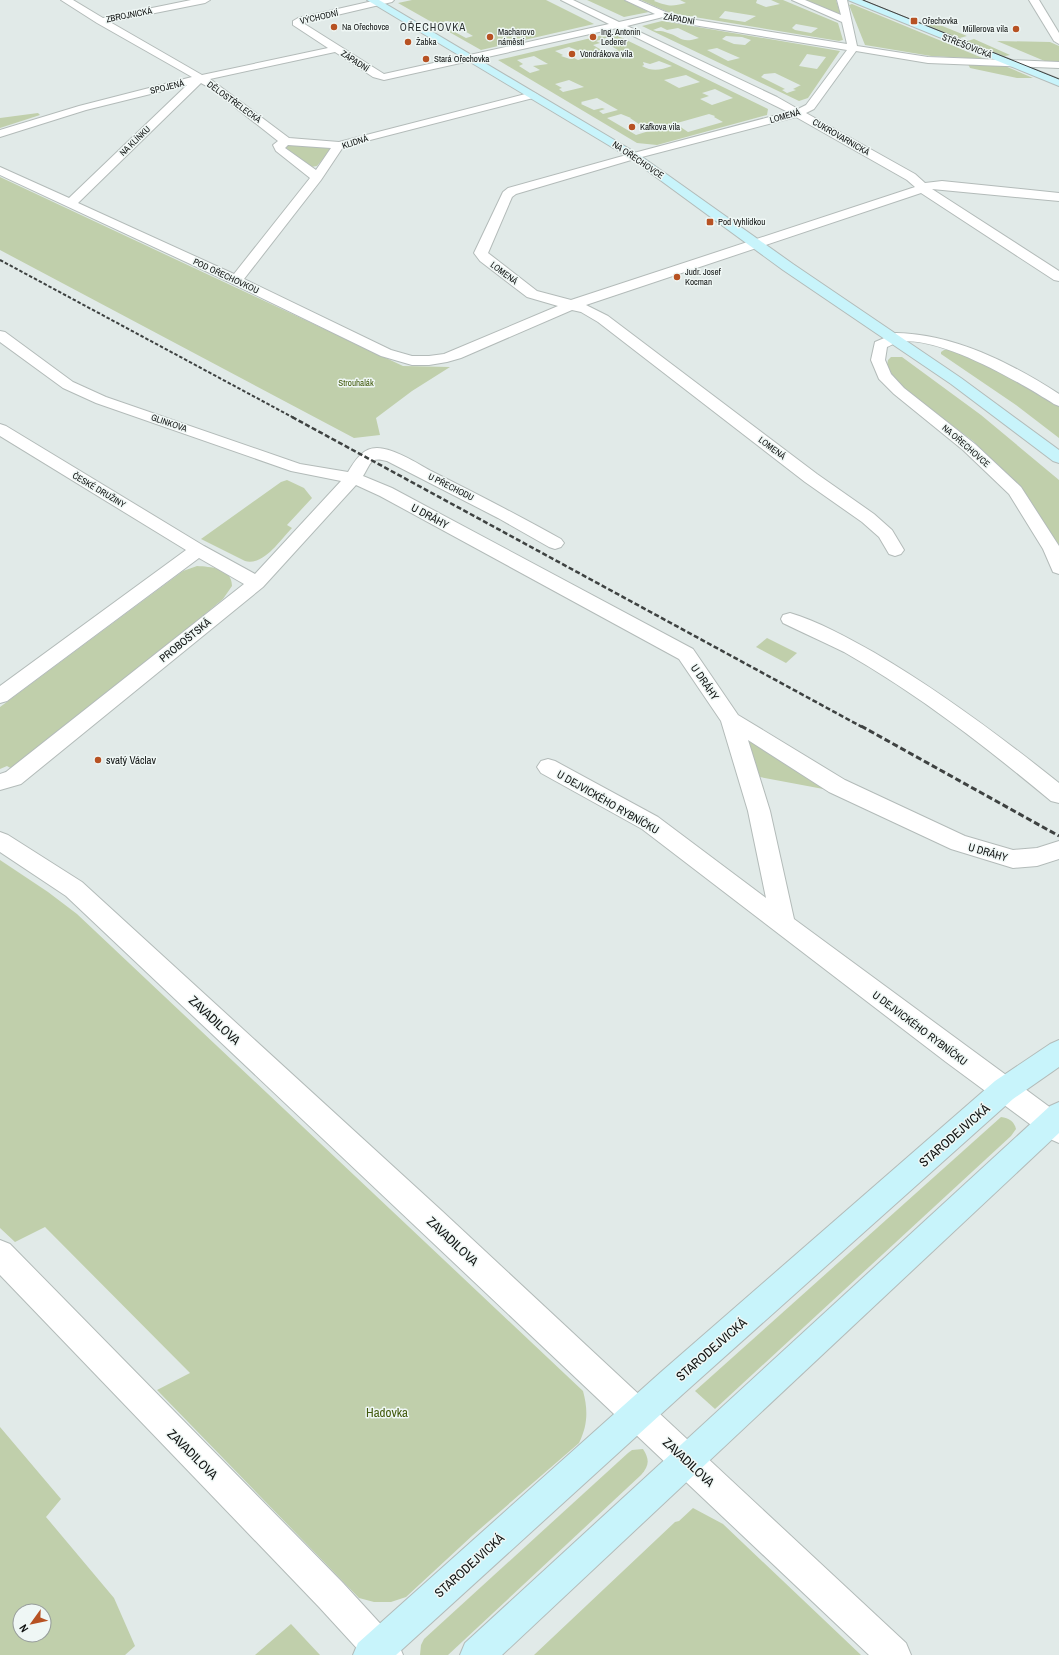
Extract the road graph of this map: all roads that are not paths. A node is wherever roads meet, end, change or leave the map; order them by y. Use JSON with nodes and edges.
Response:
{"nodes":[{"id":1,"x":66,"y":0,"type":"edge"},
{"id":2,"x":205,"y":0,"type":"edge"},
{"id":3,"x":389,"y":0,"type":"edge"},
{"id":4,"x":566,"y":0,"type":"edge"},
{"id":5,"x":630,"y":0,"type":"edge"},
{"id":6,"x":797,"y":0,"type":"edge"},
{"id":7,"x":842,"y":0,"type":"edge"},
{"id":8,"x":853,"y":0,"type":"edge"},
{"id":9,"x":1034,"y":0,"type":"edge"},
{"id":10,"x":374,"y":2,"type":"edge"},
{"id":11,"x":662,"y":15,"type":"junction"},
{"id":12,"x":100,"y":21,"type":"junction"},
{"id":13,"x":848,"y":21,"type":"junction"},
{"id":14,"x":619,"y":25,"type":"junction"},
{"id":15,"x":1059,"y":41,"type":"edge"},
{"id":16,"x":853,"y":48,"type":"junction"},
{"id":17,"x":999,"y":48,"type":"dead end"},
{"id":18,"x":336,"y":49,"type":"junction"},
{"id":19,"x":472,"y":58,"type":"junction"},
{"id":20,"x":1010,"y":63,"type":"junction"},
{"id":21,"x":1037,"y":64,"type":"junction"},
{"id":22,"x":1059,"y":65,"type":"edge"},
{"id":23,"x":1059,"y":72,"type":"edge"},
{"id":24,"x":200,"y":78,"type":"junction"},
{"id":25,"x":1059,"y":82,"type":"edge"},
{"id":26,"x":534,"y":94,"type":"junction"},
{"id":27,"x":798,"y":113,"type":"junction"},
{"id":28,"x":0,"y":134,"type":"edge"},
{"id":29,"x":286,"y":141,"type":"junction"},
{"id":30,"x":340,"y":145,"type":"junction"},
{"id":31,"x":634,"y":156,"type":"junction"},
{"id":32,"x":0,"y":171,"type":"edge"},
{"id":33,"x":317,"y":177,"type":"junction"},
{"id":34,"x":924,"y":190,"type":"junction"},
{"id":35,"x":1059,"y":197,"type":"edge"},
{"id":36,"x":71,"y":203,"type":"junction"},
{"id":37,"x":755,"y":243,"type":"junction"},
{"id":38,"x":1059,"y":277,"type":"edge"},
{"id":39,"x":236,"y":280,"type":"junction"},
{"id":40,"x":571,"y":305,"type":"junction"},
{"id":41,"x":0,"y":334,"type":"edge"},
{"id":42,"x":892,"y":338,"type":"junction"},
{"id":43,"x":1059,"y":401,"type":"edge"},
{"id":44,"x":0,"y":429,"type":"edge"},
{"id":45,"x":1059,"y":458,"type":"edge"},
{"id":46,"x":353,"y":478,"type":"junction"},
{"id":47,"x":555,"y":543,"type":"dead end"},
{"id":48,"x":198,"y":550,"type":"junction"},
{"id":49,"x":894,"y":550,"type":"dead end"},
{"id":50,"x":1059,"y":568,"type":"edge"},
{"id":51,"x":257,"y":583,"type":"junction"},
{"id":52,"x":790,"y":619,"type":"dead end"},
{"id":53,"x":0,"y":696,"type":"edge"},
{"id":54,"x":731,"y":720,"type":"junction"},
{"id":55,"x":548,"y":767,"type":"dead end"},
{"id":56,"x":0,"y":782,"type":"edge"},
{"id":57,"x":1059,"y":795,"type":"edge"},
{"id":58,"x":0,"y":841,"type":"edge"},
{"id":59,"x":1059,"y":850,"type":"edge"},
{"id":60,"x":783,"y":923,"type":"junction"},
{"id":61,"x":1059,"y":1052,"type":"edge"},
{"id":62,"x":1004,"y":1090,"type":"junction"},
{"id":63,"x":1056,"y":1123,"type":"edge"},
{"id":64,"x":0,"y":1254,"type":"edge"},
{"id":65,"x":637,"y":1414,"type":"junction"},
{"id":66,"x":687,"y":1460,"type":"junction"},
{"id":67,"x":378,"y":1652,"type":"edge"},
{"id":68,"x":477,"y":1655,"type":"edge"},
{"id":69,"x":894,"y":1655,"type":"edge"}],
"edges":[{"from":1,"to":12,"type":"street","name":"DĚLOSTŘELECKÁ"},
{"from":2,"to":12,"type":"street","name":"ZBROJNICKÁ"},
{"from":3,"to":10,"type":"street","name":"VÝCHODNÍ"},
{"from":4,"to":14,"type":"street","name":"CUKROVARNICKÁ"},
{"from":5,"to":11,"type":"street"},
{"from":6,"to":13,"type":"street"},
{"from":7,"to":13,"type":"street"},
{"from":8,"to":20,"type":"street","name":"STŘEŠOVICKÁ"},
{"from":9,"to":15,"type":"street"},
{"from":10,"to":18,"type":"street","name":"VÝCHODNÍ"},
{"from":10,"to":19,"type":"street","name":"NA OŘECHOVCE"},
{"from":11,"to":14,"type":"street","name":"ZÁPADNÍ"},
{"from":11,"to":16,"type":"street","name":"ZÁPADNÍ"},
{"from":12,"to":24,"type":"street","name":"DĚLOSTŘELECKÁ"},
{"from":13,"to":16,"type":"street"},
{"from":14,"to":19,"type":"street","name":"ZÁPADNÍ"},
{"from":14,"to":27,"type":"street","name":"CUKROVARNICKÁ"},
{"from":16,"to":20,"type":"street","name":"ZÁPADNÍ"},
{"from":16,"to":27,"type":"street","name":"LOMENÁ"},
{"from":17,"to":21,"type":"street","name":"STŘEŠOVICKÁ"},
{"from":18,"to":19,"type":"street","name":"ZÁPADNÍ"},
{"from":18,"to":24,"type":"street","name":"SPOJENÁ"},
{"from":19,"to":26,"type":"street","name":"NA OŘECHOVCE"},
{"from":20,"to":21,"type":"street","name":"ZÁPADNÍ"},
{"from":20,"to":25,"type":"street","name":"STŘEŠOVICKÁ"},
{"from":21,"to":22,"type":"street","name":"ZÁPADNÍ"},
{"from":21,"to":23,"type":"street","name":"STŘEŠOVICKÁ"},
{"from":24,"to":28,"type":"street","name":"SPOJENÁ"},
{"from":24,"to":29,"type":"street","name":"DĚLOSTŘELECKÁ"},
{"from":24,"to":36,"type":"street","name":"NA KLÍNKU"},
{"from":26,"to":30,"type":"street","name":"KLIDNÁ"},
{"from":26,"to":31,"type":"street","name":"NA OŘECHOVCE"},
{"from":27,"to":31,"type":"street","name":"LOMENÁ"},
{"from":27,"to":34,"type":"street","name":"CUKROVARNICKÁ"},
{"from":29,"to":30,"type":"street"},
{"from":29,"to":33,"type":"street"},
{"from":30,"to":33,"type":"street","name":"KLIDNÁ"},
{"from":31,"to":37,"type":"street","name":"NA OŘECHOVCE"},
{"from":31,"to":40,"type":"street","name":"LOMENÁ"},
{"from":32,"to":36,"type":"street","name":"POD OŘECHOVKOU"},
{"from":33,"to":39,"type":"street","name":"KLIDNÁ"},
{"from":34,"to":35,"type":"street"},
{"from":34,"to":37,"type":"street"},
{"from":34,"to":38,"type":"street","name":"CUKROVARNICKÁ"},
{"from":36,"to":39,"type":"street","name":"POD OŘECHOVKOU"},
{"from":37,"to":40,"type":"street"},
{"from":37,"to":42,"type":"street","name":"NA OŘECHOVCE"},
{"from":39,"to":40,"type":"street","name":"POD OŘECHOVKOU"},
{"from":40,"to":49,"type":"street","name":"LOMENÁ"},
{"from":41,"to":46,"type":"street","name":"GLINKOVA"},
{"from":42,"to":43,"type":"street"},
{"from":42,"to":45,"type":"street","name":"NA OŘECHOVCE"},
{"from":42,"to":50,"type":"street","name":"NA OŘECHOVCE"},
{"from":44,"to":48,"type":"street","name":"ČESKÉ DRUŽINY"},
{"from":46,"to":47,"type":"street","name":"U PŘECHODU"},
{"from":46,"to":51,"type":"street","name":"PROBOŠTSKÁ"},
{"from":46,"to":54,"type":"street","name":"U DRÁHY"},
{"from":48,"to":51,"type":"street","name":"ČESKÉ DRUŽINY"},
{"from":48,"to":53,"type":"street"},
{"from":51,"to":56,"type":"street","name":"PROBOŠTSKÁ"},
{"from":52,"to":57,"type":"street"},
{"from":54,"to":59,"type":"street","name":"U DRÁHY"},
{"from":54,"to":60,"type":"street"},
{"from":55,"to":60,"type":"street","name":"U DEJVICKÉHO RYBNÍČKU"},
{"from":58,"to":65,"type":"street","name":"ZAVADILOVA"},
{"from":60,"to":62,"type":"street","name":"U DEJVICKÉHO RYBNÍČKU"},
{"from":61,"to":62,"type":"street","name":"STARODEJVICKÁ"},
{"from":62,"to":63,"type":"street","name":"U DEJVICKÉHO RYBNÍČKU"},
{"from":62,"to":65,"type":"street","name":"STARODEJVICKÁ"},
{"from":63,"to":66,"type":"street"},
{"from":64,"to":67,"type":"street","name":"ZAVADILOVA"},
{"from":65,"to":66,"type":"street","name":"ZAVADILOVA"},
{"from":65,"to":67,"type":"street","name":"STARODEJVICKÁ"},
{"from":66,"to":68,"type":"street"},
{"from":66,"to":69,"type":"street","name":"ZAVADILOVA"}]}
